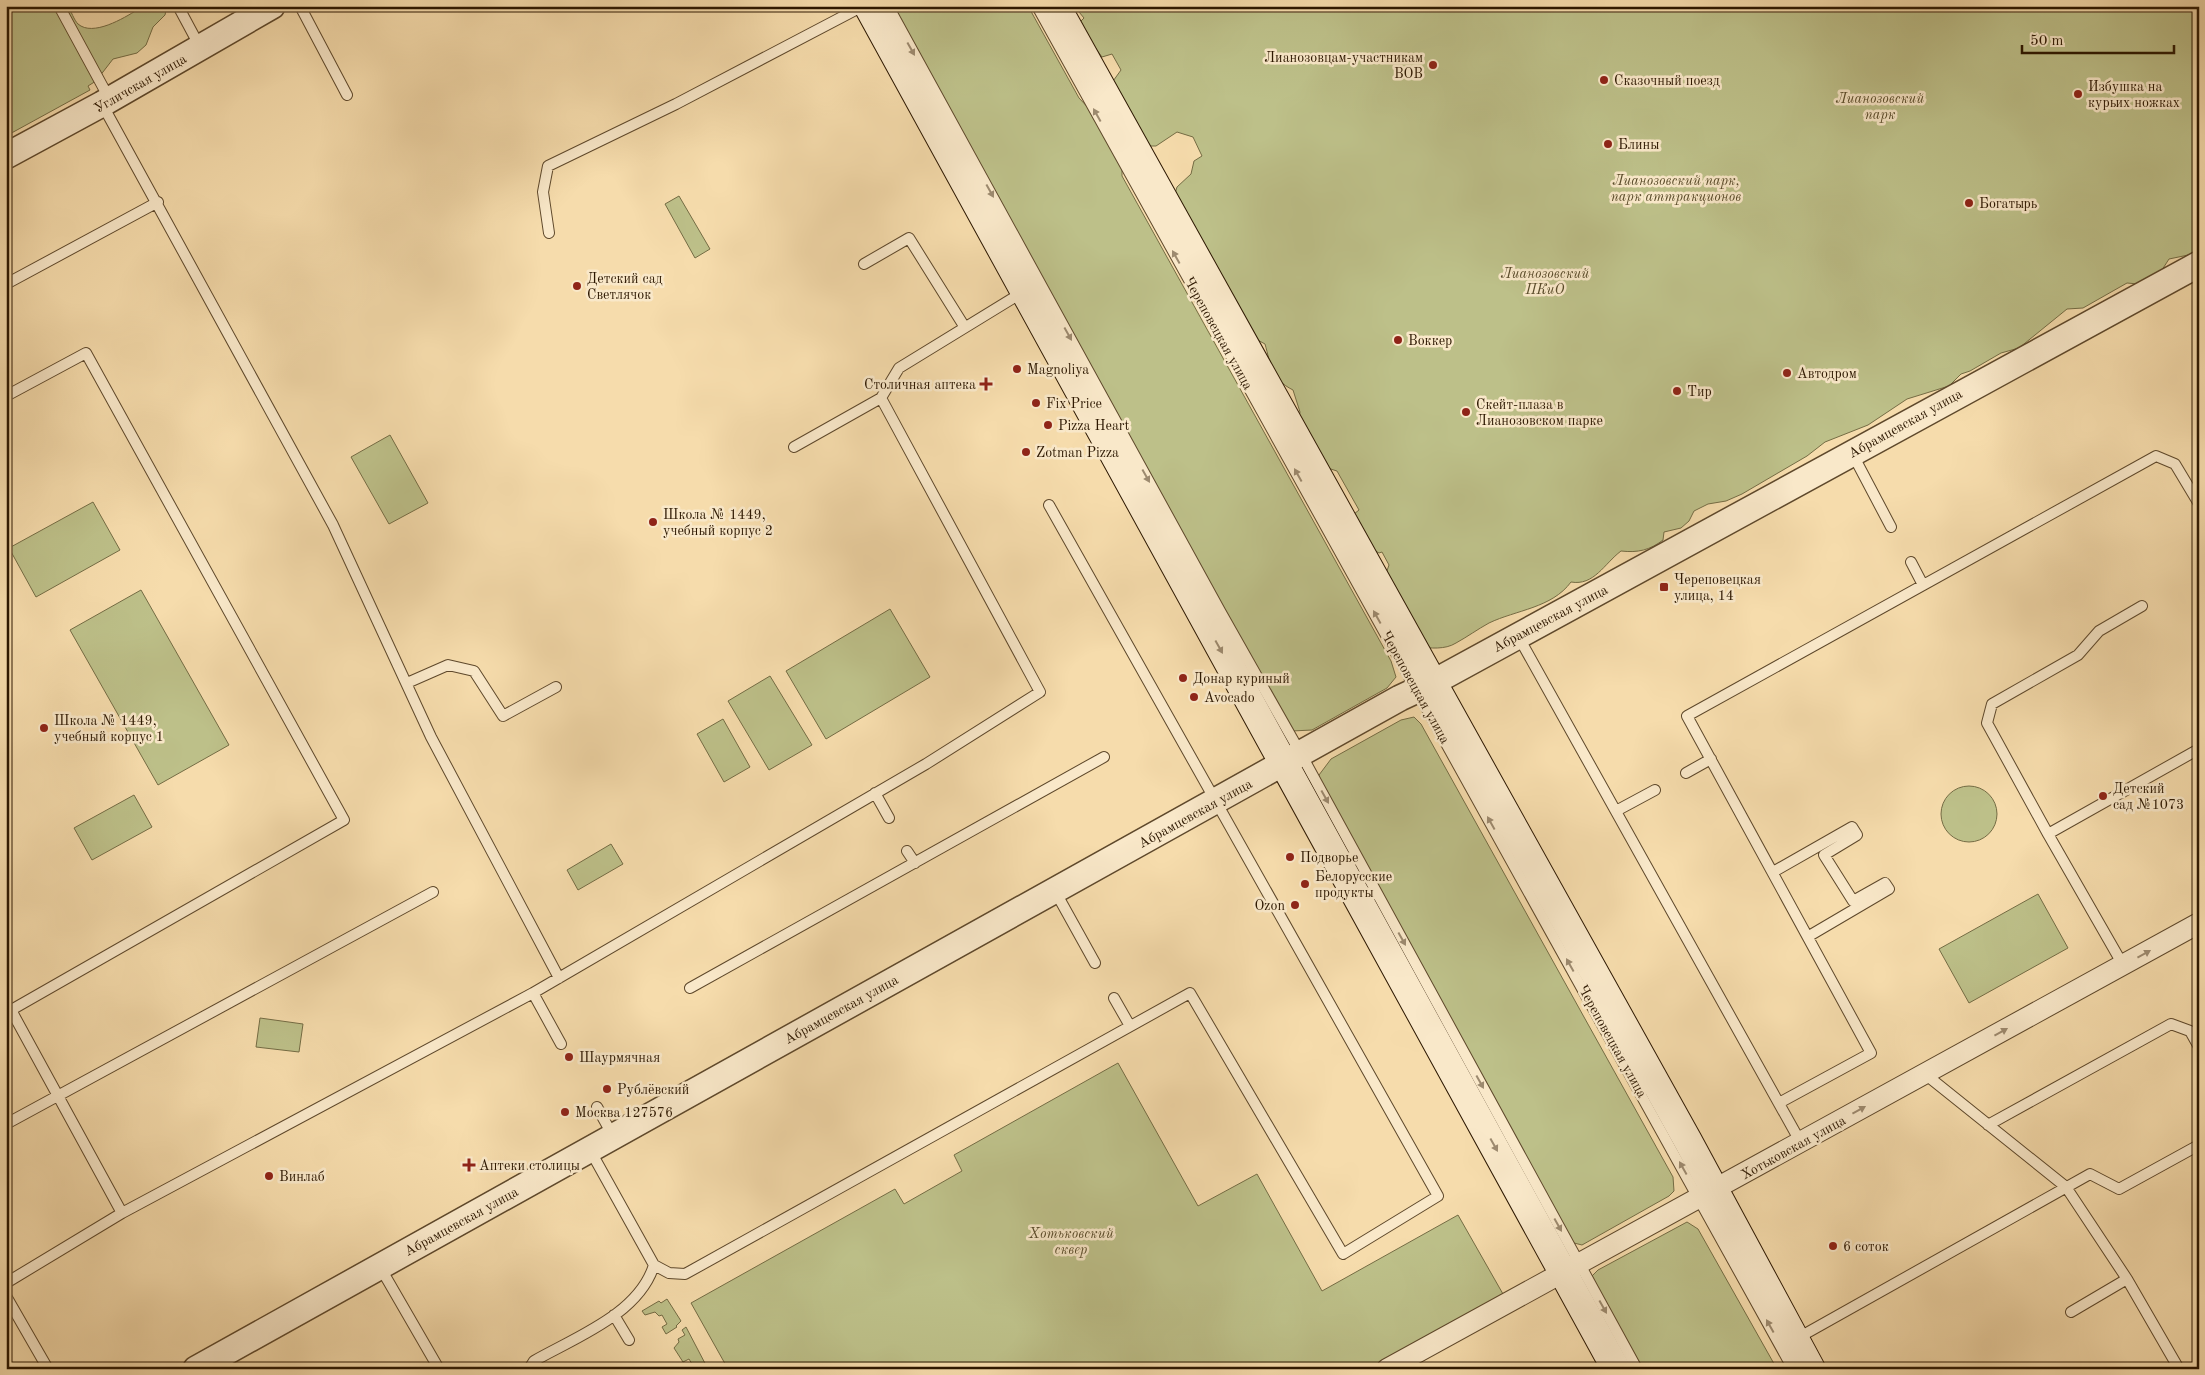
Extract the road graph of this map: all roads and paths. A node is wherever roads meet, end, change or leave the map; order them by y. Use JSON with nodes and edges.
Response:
{"nodes":[{"id":1,"x":59,"y":6,"type":"edge"},
{"id":2,"x":178,"y":6,"type":"edge"},
{"id":3,"x":272,"y":6,"type":"edge"},
{"id":4,"x":300,"y":6,"type":"edge"},
{"id":5,"x":863,"y":6,"type":"edge"},
{"id":6,"x":868,"y":6,"type":"edge"},
{"id":7,"x":888,"y":6,"type":"edge"},
{"id":8,"x":1037,"y":6,"type":"edge"},
{"id":9,"x":1056,"y":6,"type":"edge"},
{"id":10,"x":201,"y":48,"type":"junction"},
{"id":11,"x":347,"y":95,"type":"dead end"},
{"id":12,"x":106,"y":102,"type":"junction"},
{"id":13,"x":6,"y":156,"type":"edge"},
{"id":14,"x":158,"y":202,"type":"junction"},
{"id":15,"x":549,"y":233,"type":"dead end"},
{"id":16,"x":864,"y":264,"type":"dead end"},
{"id":17,"x":2199,"y":264,"type":"edge"},
{"id":18,"x":6,"y":284,"type":"edge"},
{"id":19,"x":1025,"y":290,"type":"junction"},
{"id":20,"x":964,"y":326,"type":"junction"},
{"id":21,"x":6,"y":396,"type":"edge"},
{"id":22,"x":880,"y":398,"type":"junction"},
{"id":23,"x":794,"y":447,"type":"dead end"},
{"id":24,"x":1852,"y":453,"type":"junction"},
{"id":25,"x":2199,"y":504,"type":"edge"},
{"id":26,"x":1049,"y":505,"type":"dead end"},
{"id":27,"x":1891,"y":527,"type":"dead end"},
{"id":28,"x":1910,"y":562,"type":"dead end"},
{"id":29,"x":1923,"y":585,"type":"junction"},
{"id":30,"x":2142,"y":606,"type":"dead end"},
{"id":31,"x":1518,"y":635,"type":"junction"},
{"id":32,"x":407,"y":684,"type":"junction"},
{"id":33,"x":556,"y":687,"type":"dead end"},
{"id":34,"x":1425,"y":687,"type":"junction"},
{"id":35,"x":2199,"y":749,"type":"edge"},
{"id":36,"x":1104,"y":757,"type":"dead end"},
{"id":37,"x":1293,"y":759,"type":"junction"},
{"id":38,"x":1711,"y":759,"type":"junction"},
{"id":39,"x":1686,"y":773,"type":"dead end"},
{"id":40,"x":1655,"y":790,"type":"dead end"},
{"id":41,"x":875,"y":793,"type":"junction"},
{"id":42,"x":1215,"y":802,"type":"junction"},
{"id":43,"x":1616,"y":811,"type":"junction"},
{"id":44,"x":889,"y":818,"type":"dead end"},
{"id":45,"x":2048,"y":834,"type":"junction"},
{"id":46,"x":907,"y":851,"type":"dead end"},
{"id":47,"x":914,"y":863,"type":"junction"},
{"id":48,"x":1773,"y":872,"type":"junction"},
{"id":49,"x":1055,"y":891,"type":"junction"},
{"id":50,"x":433,"y":892,"type":"dead end"},
{"id":51,"x":2199,"y":923,"type":"edge"},
{"id":52,"x":1809,"y":936,"type":"junction"},
{"id":53,"x":1094,"y":963,"type":"dead end"},
{"id":54,"x":2123,"y":965,"type":"junction"},
{"id":55,"x":559,"y":978,"type":"junction"},
{"id":56,"x":690,"y":988,"type":"dead end"},
{"id":57,"x":533,"y":993,"type":"junction"},
{"id":58,"x":1114,"y":998,"type":"dead end"},
{"id":59,"x":9,"y":1012,"type":"edge"},
{"id":60,"x":1130,"y":1026,"type":"junction"},
{"id":61,"x":561,"y":1044,"type":"dead end"},
{"id":62,"x":2199,"y":1047,"type":"edge"},
{"id":63,"x":1925,"y":1074,"type":"junction"},
{"id":64,"x":58,"y":1095,"type":"junction"},
{"id":65,"x":1779,"y":1103,"type":"junction"},
{"id":66,"x":597,"y":1107,"type":"dead end"},
{"id":67,"x":6,"y":1124,"type":"edge"},
{"id":68,"x":1988,"y":1125,"type":"junction"},
{"id":69,"x":613,"y":1136,"type":"junction"},
{"id":70,"x":1801,"y":1142,"type":"junction"},
{"id":71,"x":2199,"y":1145,"type":"edge"},
{"id":72,"x":590,"y":1149,"type":"junction"},
{"id":73,"x":2066,"y":1187,"type":"junction"},
{"id":74,"x":1706,"y":1194,"type":"junction"},
{"id":75,"x":122,"y":1213,"type":"junction"},
{"id":76,"x":654,"y":1265,"type":"junction"},
{"id":77,"x":379,"y":1266,"type":"junction"},
{"id":78,"x":1571,"y":1269,"type":"junction"},
{"id":79,"x":2128,"y":1279,"type":"junction"},
{"id":80,"x":6,"y":1283,"type":"edge"},
{"id":81,"x":6,"y":1296,"type":"edge"},
{"id":82,"x":2071,"y":1312,"type":"dead end"},
{"id":83,"x":614,"y":1315,"type":"junction"},
{"id":84,"x":629,"y":1340,"type":"dead end"},
{"id":85,"x":1795,"y":1340,"type":"junction"},
{"id":86,"x":2178,"y":1368,"type":"edge"},
{"id":87,"x":48,"y":1369,"type":"edge"},
{"id":88,"x":196,"y":1369,"type":"edge"},
{"id":89,"x":439,"y":1369,"type":"edge"},
{"id":90,"x":528,"y":1369,"type":"edge"},
{"id":91,"x":1387,"y":1369,"type":"edge"},
{"id":92,"x":1616,"y":1369,"type":"edge"},
{"id":93,"x":1638,"y":1369,"type":"edge"},
{"id":94,"x":1793,"y":1369,"type":"edge"},
{"id":95,"x":1811,"y":1369,"type":"edge"}],
"edges":[{"from":1,"to":12,"type":"lane"},
{"from":2,"to":10,"type":"lane"},
{"from":3,"to":10,"type":"street","name":"Угличская улица"},
{"from":4,"to":11,"type":"lane"},
{"from":5,"to":15,"type":"lane"},
{"from":6,"to":19,"type":"main road"},
{"from":7,"to":37,"type":"lane","one_way":true},
{"from":34,"to":8,"type":"lane","name":"Череповецкая улица","one_way":true},
{"from":9,"to":34,"type":"main road","name":"Череповецкая улица"},
{"from":10,"to":12,"type":"street","name":"Угличская улица"},
{"from":12,"to":13,"type":"street","name":"Угличская улица"},
{"from":12,"to":14,"type":"lane"},
{"from":14,"to":18,"type":"lane"},
{"from":14,"to":32,"type":"lane"},
{"from":16,"to":20,"type":"lane"},
{"from":17,"to":24,"type":"street","name":"Абрамцевская улица"},
{"from":19,"to":20,"type":"lane"},
{"from":19,"to":37,"type":"main road","one_way":true},
{"from":20,"to":22,"type":"lane"},
{"from":21,"to":59,"type":"lane"},
{"from":22,"to":23,"type":"lane"},
{"from":22,"to":41,"type":"lane"},
{"from":24,"to":27,"type":"lane"},
{"from":24,"to":31,"type":"street","name":"Абрамцевская улица"},
{"from":25,"to":29,"type":"lane"},
{"from":26,"to":42,"type":"lane"},
{"from":28,"to":29,"type":"lane"},
{"from":29,"to":38,"type":"lane"},
{"from":30,"to":45,"type":"lane"},
{"from":31,"to":34,"type":"street","name":"Абрамцевская улица"},
{"from":31,"to":43,"type":"lane"},
{"from":32,"to":33,"type":"lane"},
{"from":32,"to":55,"type":"lane"},
{"from":34,"to":37,"type":"street","name":"Абрамцевская улица"},
{"from":74,"to":34,"type":"main road","name":"Череповецкая улица","one_way":true},
{"from":35,"to":45,"type":"lane"},
{"from":36,"to":47,"type":"lane"},
{"from":37,"to":42,"type":"street","name":"Абрамцевская улица"},
{"from":37,"to":78,"type":"main road","one_way":true},
{"from":38,"to":39,"type":"lane"},
{"from":38,"to":48,"type":"lane"},
{"from":40,"to":43,"type":"lane"},
{"from":41,"to":44,"type":"lane"},
{"from":41,"to":55,"type":"lane"},
{"from":42,"to":49,"type":"street","name":"Абрамцевская улица"},
{"from":42,"to":60,"type":"lane"},
{"from":43,"to":65,"type":"lane"},
{"from":45,"to":54,"type":"lane"},
{"from":46,"to":47,"type":"lane"},
{"from":47,"to":56,"type":"lane"},
{"from":48,"to":52,"type":"lane"},
{"from":48,"to":52,"type":"lane"},
{"from":49,"to":53,"type":"lane"},
{"from":49,"to":69,"type":"street","name":"Абрамцевская улица"},
{"from":50,"to":64,"type":"lane"},
{"from":54,"to":51,"type":"street","name":"Хотьковская улица","one_way":true},
{"from":52,"to":65,"type":"lane"},
{"from":63,"to":54,"type":"street","name":"Хотьковская улица","one_way":true},
{"from":55,"to":57,"type":"lane"},
{"from":57,"to":61,"type":"lane"},
{"from":57,"to":75,"type":"lane"},
{"from":58,"to":60,"type":"lane"},
{"from":59,"to":64,"type":"lane"},
{"from":60,"to":76,"type":"lane"},
{"from":62,"to":68,"type":"lane"},
{"from":63,"to":68,"type":"lane"},
{"from":70,"to":63,"type":"street","name":"Хотьковская улица","one_way":true},
{"from":64,"to":67,"type":"lane"},
{"from":64,"to":75,"type":"lane"},
{"from":65,"to":70,"type":"lane"},
{"from":66,"to":69,"type":"lane"},
{"from":68,"to":73,"type":"lane"},
{"from":69,"to":72,"type":"street","name":"Абрамцевская улица"},
{"from":70,"to":74,"type":"street","name":"Хотьковская улица"},
{"from":71,"to":73,"type":"lane"},
{"from":72,"to":76,"type":"lane"},
{"from":72,"to":77,"type":"street","name":"Абрамцевская улица"},
{"from":73,"to":79,"type":"lane"},
{"from":73,"to":85,"type":"lane"},
{"from":74,"to":78,"type":"street","name":"Хотьковская улица"},
{"from":74,"to":85,"type":"main road","name":"Череповецкая улица"},
{"from":94,"to":74,"type":"lane","name":"Череповецкая улица","one_way":true},
{"from":75,"to":80,"type":"lane"},
{"from":76,"to":83,"type":"lane"},
{"from":77,"to":88,"type":"street","name":"Абрамцевская улица"},
{"from":77,"to":89,"type":"lane"},
{"from":78,"to":91,"type":"street","name":"Хотьковская улица"},
{"from":78,"to":92,"type":"main road"},
{"from":78,"to":93,"type":"lane","one_way":true},
{"from":79,"to":82,"type":"lane"},
{"from":79,"to":86,"type":"lane"},
{"from":81,"to":87,"type":"lane"},
{"from":83,"to":84,"type":"lane"},
{"from":83,"to":90,"type":"lane"},
{"from":85,"to":95,"type":"main road","name":"Череповецкая улица"}]}
